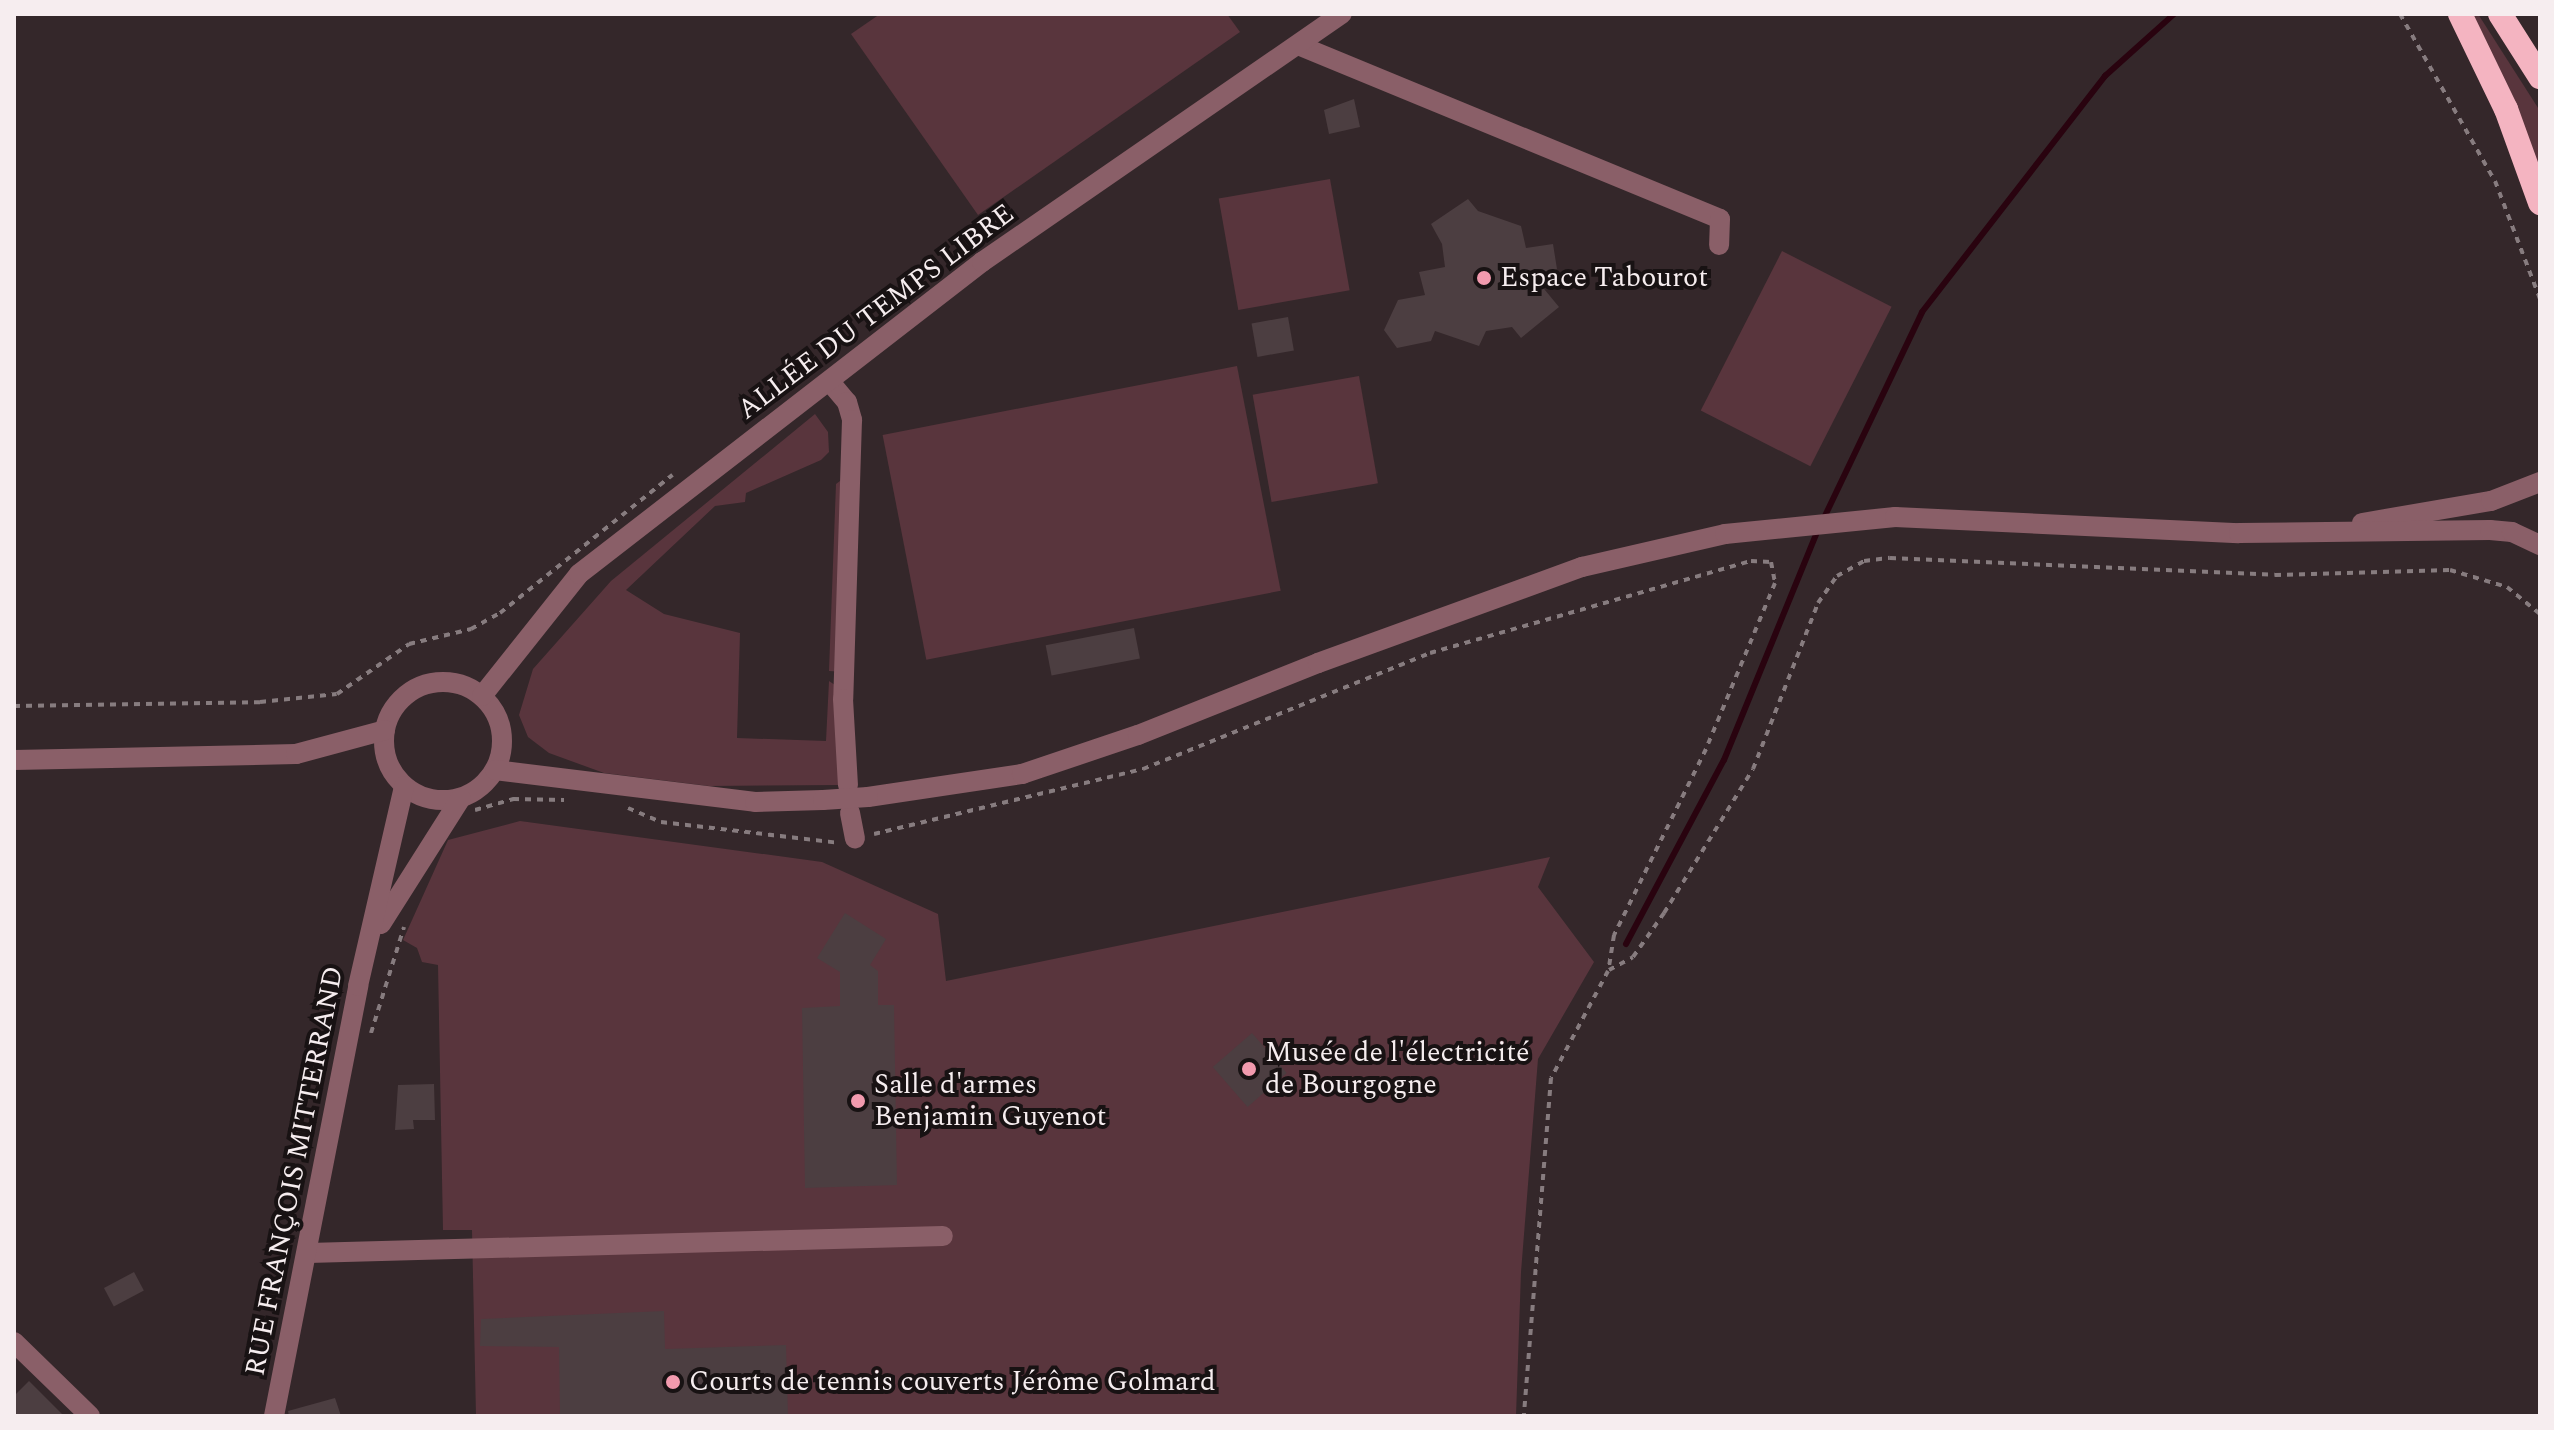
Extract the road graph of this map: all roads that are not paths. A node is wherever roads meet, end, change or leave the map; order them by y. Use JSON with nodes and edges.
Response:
{"nodes":[{"id":1,"x":1342,"y":14,"type":"edge"},
{"id":2,"x":2460,"y":14,"type":"edge"},
{"id":3,"x":2500,"y":14,"type":"edge"},
{"id":4,"x":1298,"y":45,"type":"junction"},
{"id":5,"x":2540,"y":77,"type":"edge"},
{"id":6,"x":2540,"y":203,"type":"edge"},
{"id":7,"x":1719,"y":245,"type":"dead end"},
{"id":8,"x":830,"y":382,"type":"junction"},
{"id":9,"x":2540,"y":482,"type":"edge"},
{"id":10,"x":2315,"y":532,"type":"junction"},
{"id":11,"x":2540,"y":545,"type":"edge"},
{"id":12,"x":482,"y":696,"type":"junction"},
{"id":13,"x":385,"y":730,"type":"junction"},
{"id":14,"x":14,"y":760,"type":"edge"},
{"id":15,"x":495,"y":770,"type":"junction"},
{"id":16,"x":848,"y":785,"type":"dead end"},
{"id":17,"x":404,"y":786,"type":"junction"},
{"id":18,"x":463,"y":806,"type":"junction"},
{"id":19,"x":850,"y":813,"type":"dead end"},
{"id":20,"x":855,"y":839,"type":"dead end"},
{"id":21,"x":372,"y":938,"type":"junction"},
{"id":22,"x":943,"y":1236,"type":"dead end"},
{"id":23,"x":308,"y":1253,"type":"junction"},
{"id":24,"x":14,"y":1342,"type":"edge"},
{"id":25,"x":90,"y":1416,"type":"edge"},
{"id":26,"x":274,"y":1416,"type":"edge"}],
"edges":[{"from":1,"to":4,"type":"street","name":"ALLÉE DU TEMPS LIBRE"},
{"from":2,"to":6,"type":"highway"},
{"from":3,"to":5,"type":"highway"},
{"from":4,"to":7,"type":"street"},
{"from":4,"to":8,"type":"street","name":"ALLÉE DU TEMPS LIBRE"},
{"from":8,"to":12,"type":"street","name":"ALLÉE DU TEMPS LIBRE"},
{"from":8,"to":16,"type":"street"},
{"from":9,"to":10,"type":"street"},
{"from":10,"to":11,"type":"street"},
{"from":10,"to":15,"type":"street","bridge":true},
{"from":12,"to":13,"type":"street"},
{"from":12,"to":15,"type":"street"},
{"from":13,"to":14,"type":"street"},
{"from":13,"to":17,"type":"street"},
{"from":15,"to":18,"type":"street"},
{"from":17,"to":18,"type":"street"},
{"from":17,"to":21,"type":"street","name":"RUE FRANÇOIS MITTERRAND"},
{"from":18,"to":21,"type":"street","name":"RUE FRANÇOIS MITTERRAND"},
{"from":19,"to":20,"type":"street"},
{"from":21,"to":23,"type":"street","name":"RUE FRANÇOIS MITTERRAND"},
{"from":22,"to":23,"type":"street"},
{"from":23,"to":26,"type":"street","name":"RUE FRANÇOIS MITTERRAND"},
{"from":24,"to":25,"type":"street"}]}
